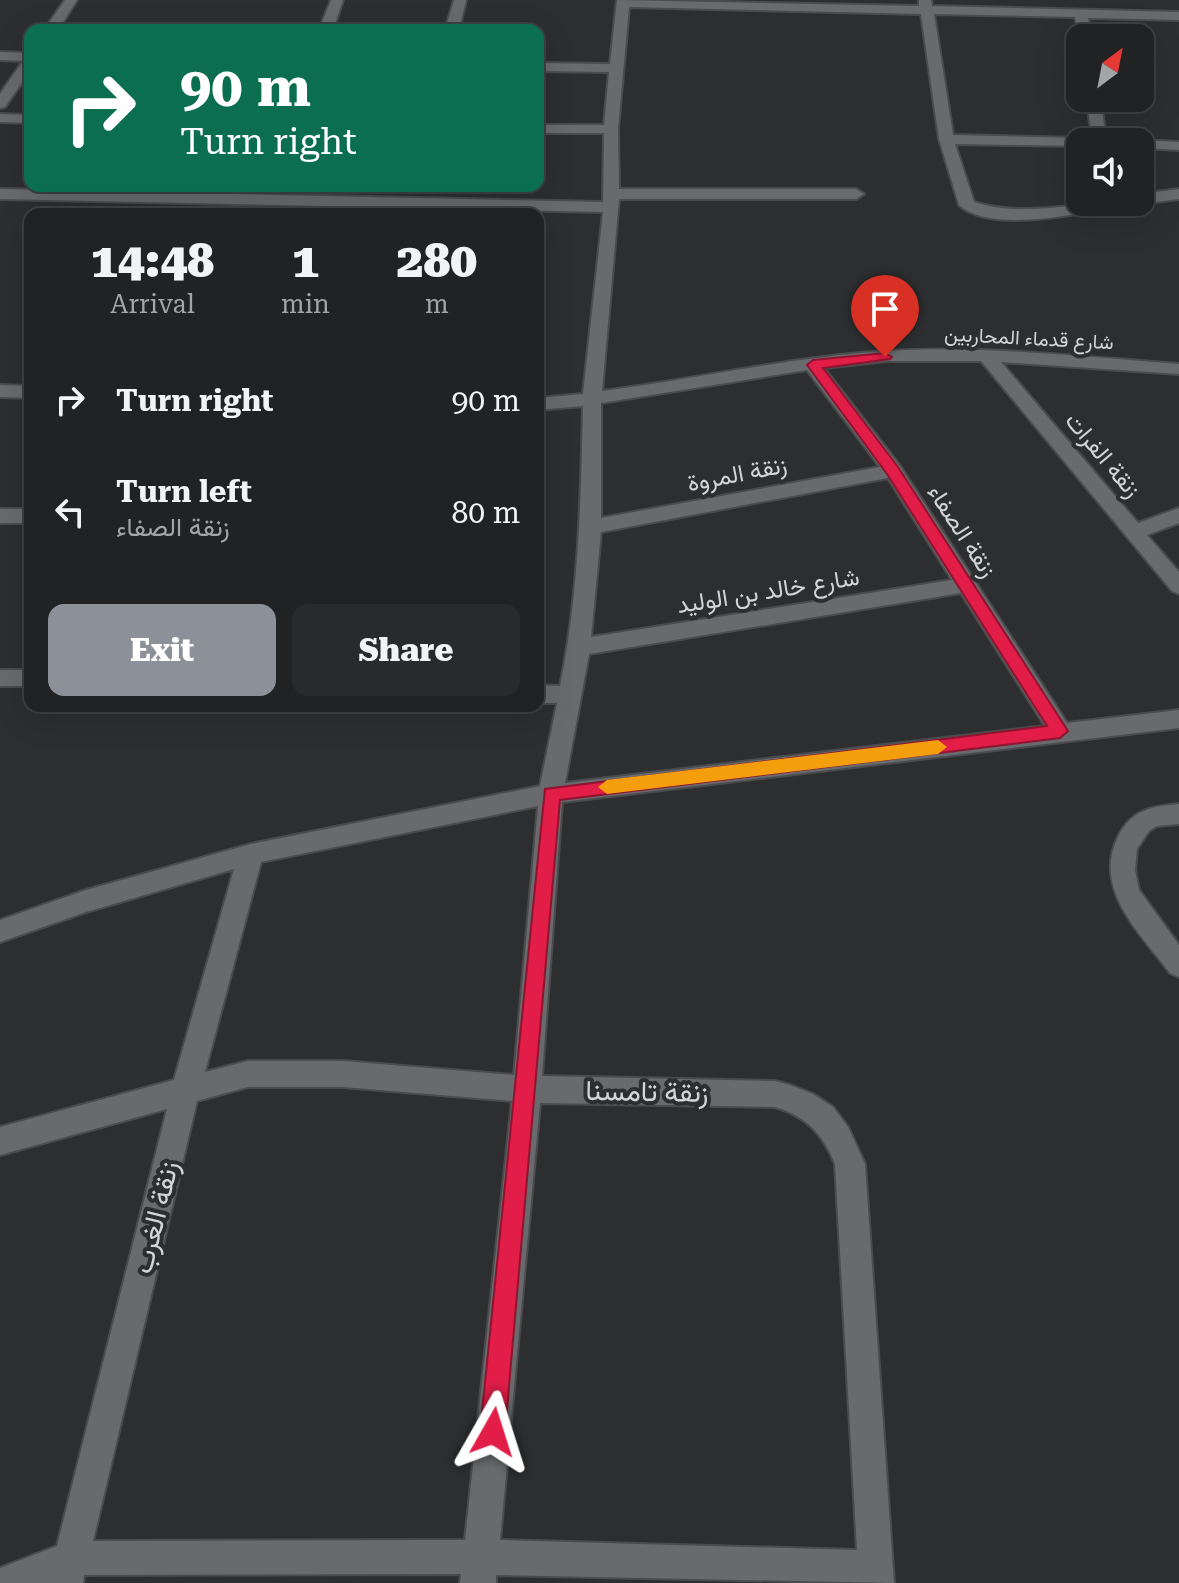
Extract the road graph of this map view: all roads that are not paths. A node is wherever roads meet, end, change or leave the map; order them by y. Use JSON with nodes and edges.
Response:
{"nodes":[{"id":1,"x":71,"y":0,"type":"edge"},
{"id":2,"x":337,"y":0,"type":"edge"},
{"id":3,"x":460,"y":0,"type":"edge"},
{"id":4,"x":623,"y":2,"type":"edge"},
{"id":5,"x":926,"y":5,"type":"edge"},
{"id":6,"x":1081,"y":13,"type":"junction"},
{"id":7,"x":1179,"y":16,"type":"edge"},
{"id":8,"x":55,"y":24,"type":"edge"},
{"id":9,"x":328,"y":24,"type":"edge"},
{"id":10,"x":454,"y":24,"type":"edge"},
{"id":11,"x":1083,"y":24,"type":"edge"},
{"id":12,"x":0,"y":56,"type":"edge"},
{"id":13,"x":24,"y":58,"type":"edge"},
{"id":14,"x":544,"y":67,"type":"edge"},
{"id":15,"x":24,"y":68,"type":"edge"},
{"id":16,"x":616,"y":68,"type":"junction"},
{"id":17,"x":0,"y":104,"type":"edge"},
{"id":18,"x":0,"y":118,"type":"edge"},
{"id":19,"x":24,"y":119,"type":"edge"},
{"id":20,"x":544,"y":129,"type":"edge"},
{"id":21,"x":611,"y":129,"type":"junction"},
{"id":22,"x":946,"y":139,"type":"junction"},
{"id":23,"x":1066,"y":142,"type":"edge"},
{"id":24,"x":1154,"y":145,"type":"edge"},
{"id":25,"x":1179,"y":146,"type":"edge"},
{"id":26,"x":0,"y":194,"type":"edge"},
{"id":27,"x":856,"y":194,"type":"dead end"},
{"id":28,"x":1179,"y":194,"type":"edge"},
{"id":29,"x":1154,"y":197,"type":"edge"},
{"id":30,"x":262,"y":200,"type":"edge"},
{"id":31,"x":610,"y":201,"type":"junction"},
{"id":32,"x":1066,"y":208,"type":"edge"},
{"id":33,"x":987,"y":357,"type":"junction"},
{"id":34,"x":813,"y":365,"type":"junction"},
{"id":35,"x":1179,"y":369,"type":"edge"},
{"id":36,"x":0,"y":391,"type":"edge"},
{"id":37,"x":24,"y":392,"type":"edge"},
{"id":38,"x":592,"y":400,"type":"junction"},
{"id":39,"x":544,"y":404,"type":"edge"},
{"id":40,"x":893,"y":471,"type":"junction"},
{"id":41,"x":1179,"y":515,"type":"edge"},
{"id":42,"x":0,"y":516,"type":"edge"},
{"id":43,"x":24,"y":516,"type":"edge"},
{"id":44,"x":591,"y":527,"type":"junction"},
{"id":45,"x":1134,"y":532,"type":"junction"},
{"id":46,"x":966,"y":585,"type":"junction"},
{"id":47,"x":1179,"y":586,"type":"edge"},
{"id":48,"x":579,"y":647,"type":"junction"},
{"id":49,"x":0,"y":678,"type":"edge"},
{"id":50,"x":24,"y":678,"type":"edge"},
{"id":51,"x":544,"y":694,"type":"edge"},
{"id":52,"x":570,"y":695,"type":"junction"},
{"id":53,"x":1179,"y":719,"type":"edge"},
{"id":54,"x":1060,"y":731,"type":"junction"},
{"id":55,"x":551,"y":794,"type":"junction"},
{"id":56,"x":1179,"y":814,"type":"edge"},
{"id":57,"x":251,"y":854,"type":"junction"},
{"id":58,"x":0,"y":931,"type":"edge"},
{"id":59,"x":1179,"y":965,"type":"edge"},
{"id":60,"x":186,"y":1089,"type":"junction"},
{"id":61,"x":527,"y":1089,"type":"junction"},
{"id":62,"x":0,"y":1141,"type":"edge"},
{"id":63,"x":480,"y":1570,"type":"edge"},
{"id":64,"x":68,"y":1571,"type":"edge"},
{"id":65,"x":876,"y":1575,"type":"edge"},
{"id":66,"x":5,"y":1583,"type":"edge"}],
"edges":[{"from":1,"to":8,"type":"street"},
{"from":2,"to":9,"type":"street"},
{"from":3,"to":10,"type":"street"},
{"from":4,"to":5,"type":"street"},
{"from":4,"to":16,"type":"street"},
{"from":5,"to":6,"type":"street"},
{"from":5,"to":22,"type":"street"},
{"from":6,"to":7,"type":"street"},
{"from":6,"to":11,"type":"street"},
{"from":12,"to":13,"type":"street"},
{"from":14,"to":16,"type":"street"},
{"from":15,"to":17,"type":"street"},
{"from":16,"to":21,"type":"street"},
{"from":18,"to":19,"type":"street"},
{"from":20,"to":21,"type":"street"},
{"from":21,"to":31,"type":"street"},
{"from":22,"to":23,"type":"street"},
{"from":22,"to":32,"type":"street"},
{"from":24,"to":25,"type":"street"},
{"from":26,"to":30,"type":"street"},
{"from":27,"to":31,"type":"street"},
{"from":28,"to":29,"type":"street"},
{"from":30,"to":31,"type":"street"},
{"from":31,"to":38,"type":"street"},
{"from":33,"to":34,"type":"street","name":"شارع قدماء المحاربين"},
{"from":33,"to":35,"type":"street","name":"شارع قدماء المحاربين"},
{"from":33,"to":45,"type":"street","name":"زنقة الفرات"},
{"from":34,"to":38,"type":"street","name":"شارع قدماء المحاربين"},
{"from":34,"to":40,"type":"street","name":"زنقة الصفاء"},
{"from":36,"to":37,"type":"street"},
{"from":38,"to":39,"type":"street","name":"شارع قدماء المحاربين"},
{"from":38,"to":44,"type":"street"},
{"from":40,"to":44,"type":"street","name":"زنقة المروة"},
{"from":40,"to":46,"type":"street","name":"زنقة الصفاء"},
{"from":41,"to":45,"type":"street"},
{"from":42,"to":43,"type":"street"},
{"from":44,"to":48,"type":"street"},
{"from":45,"to":47,"type":"street","name":"زنقة الفرات"},
{"from":46,"to":48,"type":"street","name":"شارع خالد بن الوليد"},
{"from":46,"to":54,"type":"street","name":"زنقة الصفاء"},
{"from":48,"to":52,"type":"street"},
{"from":49,"to":50,"type":"street"},
{"from":51,"to":52,"type":"street"},
{"from":52,"to":55,"type":"street"},
{"from":53,"to":54,"type":"street"},
{"from":54,"to":55,"type":"street"},
{"from":55,"to":57,"type":"street"},
{"from":55,"to":61,"type":"street"},
{"from":56,"to":59,"type":"street"},
{"from":57,"to":58,"type":"street"},
{"from":57,"to":60,"type":"street","name":"زنقة الغرب"},
{"from":60,"to":61,"type":"street","name":"زنقة تامسنا"},
{"from":60,"to":62,"type":"street","name":"زنقة تامسنا"},
{"from":60,"to":64,"type":"street","name":"زنقة الغرب"},
{"from":61,"to":63,"type":"street"},
{"from":61,"to":65,"type":"street","name":"زنقة تامسنا"},
{"from":63,"to":64,"type":"street"},
{"from":63,"to":65,"type":"street"},
{"from":64,"to":66,"type":"street"}]}
